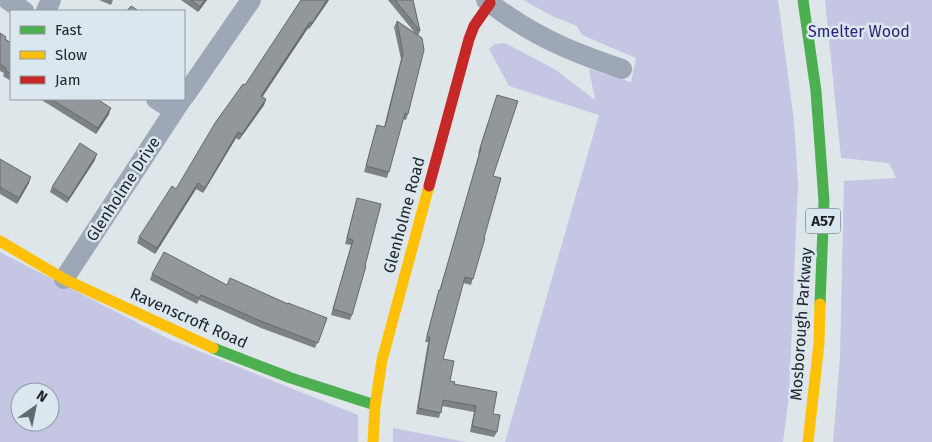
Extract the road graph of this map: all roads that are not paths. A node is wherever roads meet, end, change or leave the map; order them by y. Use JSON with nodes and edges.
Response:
{"nodes":[{"id":1,"x":8,"y":0,"type":"edge"},
{"id":2,"x":251,"y":0,"type":"edge"},
{"id":3,"x":802,"y":0,"type":"edge"},
{"id":4,"x":488,"y":2,"type":"edge"},
{"id":5,"x":23,"y":10,"type":"edge"},
{"id":6,"x":622,"y":69,"type":"dead end"},
{"id":7,"x":185,"y":95,"type":"edge"},
{"id":8,"x":164,"y":100,"type":"edge"},
{"id":9,"x":180,"y":102,"type":"edge"},
{"id":10,"x":0,"y":241,"type":"edge"},
{"id":11,"x":64,"y":279,"type":"junction"},
{"id":12,"x":375,"y":404,"type":"junction"},
{"id":13,"x":374,"y":442,"type":"edge"},
{"id":14,"x":808,"y":442,"type":"edge"}],
"edges":[{"from":1,"to":5,"type":"street"},
{"from":2,"to":7,"type":"street","name":"Glenholme Drive"},
{"from":3,"to":14,"type":"main road","name":"Mosborough Parkway","number":"A57"},
{"from":4,"to":6,"type":"street"},
{"from":4,"to":12,"type":"main road","name":"Glenholme Road"},
{"from":8,"to":9,"type":"street"},
{"from":9,"to":11,"type":"street","name":"Glenholme Drive"},
{"from":10,"to":11,"type":"main road","name":"Ravenscroft Road"},
{"from":11,"to":12,"type":"main road","name":"Ravenscroft Road"},
{"from":12,"to":13,"type":"main road","name":"Glenholme Road"}]}
